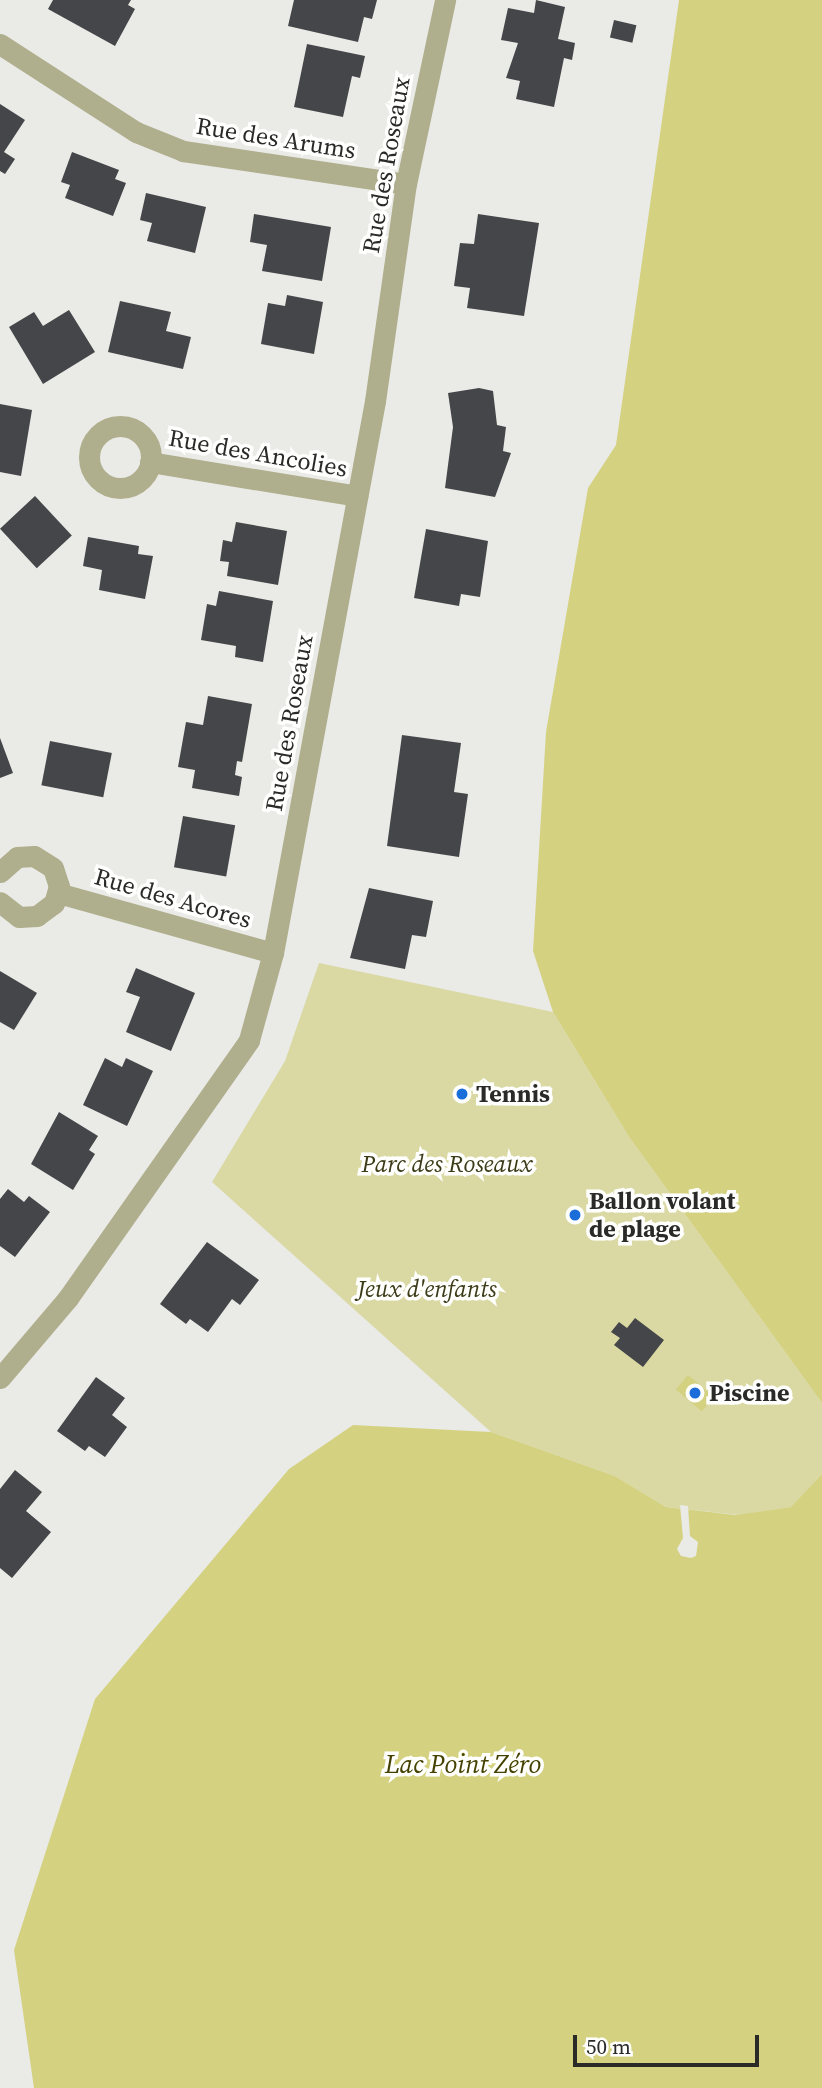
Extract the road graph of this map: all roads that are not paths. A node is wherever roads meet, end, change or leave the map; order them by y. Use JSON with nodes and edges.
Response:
{"nodes":[{"id":1,"x":445,"y":0,"type":"edge"},
{"id":2,"x":0,"y":44,"type":"edge"},
{"id":3,"x":406,"y":184,"type":"junction"},
{"id":4,"x":150,"y":462,"type":"dead end"},
{"id":5,"x":357,"y":496,"type":"junction"},
{"id":6,"x":0,"y":872,"type":"edge"},
{"id":7,"x":58,"y":893,"type":"junction"},
{"id":8,"x":0,"y":902,"type":"edge"},
{"id":9,"x":273,"y":953,"type":"junction"},
{"id":10,"x":0,"y":1378,"type":"edge"}],
"edges":[{"from":1,"to":3,"type":"street","name":"Rue des Roseaux"},
{"from":2,"to":3,"type":"street","name":"Rue des Arums"},
{"from":3,"to":5,"type":"street","name":"Rue des Roseaux"},
{"from":4,"to":5,"type":"street","name":"Rue des Ancolies"},
{"from":5,"to":9,"type":"street","name":"Rue des Roseaux"},
{"from":6,"to":7,"type":"street","name":"Rue des Acores"},
{"from":7,"to":8,"type":"street","name":"Rue des Acores"},
{"from":7,"to":9,"type":"street","name":"Rue des Acores"},
{"from":9,"to":10,"type":"street","name":"Rue des Roseaux"}]}
